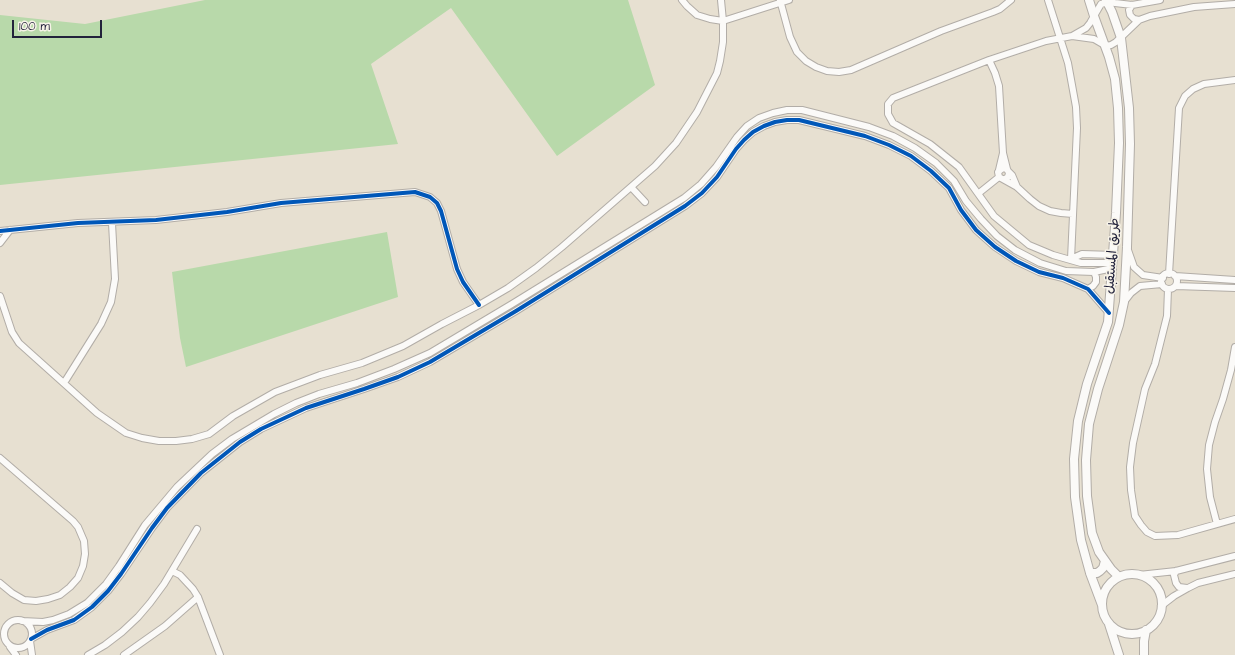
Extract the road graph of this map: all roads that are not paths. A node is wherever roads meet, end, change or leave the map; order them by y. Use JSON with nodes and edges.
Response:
{"nodes":[{"id":1,"x":682,"y":0,"type":"edge"},
{"id":2,"x":721,"y":0,"type":"edge"},
{"id":3,"x":789,"y":0,"type":"edge"},
{"id":4,"x":1011,"y":0,"type":"edge"},
{"id":5,"x":1048,"y":0,"type":"edge"},
{"id":6,"x":1089,"y":0,"type":"edge"},
{"id":7,"x":1160,"y":0,"type":"edge"},
{"id":8,"x":781,"y":1,"type":"edge"},
{"id":9,"x":1107,"y":1,"type":"edge"},
{"id":10,"x":1235,"y":4,"type":"edge"},
{"id":11,"x":1132,"y":5,"type":"junction"},
{"id":12,"x":1094,"y":16,"type":"junction"},
{"id":13,"x":1139,"y":20,"type":"junction"},
{"id":14,"x":723,"y":21,"type":"junction"},
{"id":15,"x":1072,"y":36,"type":"junction"},
{"id":16,"x":1060,"y":38,"type":"junction"},
{"id":17,"x":1120,"y":38,"type":"junction"},
{"id":18,"x":1106,"y":46,"type":"junction"},
{"id":19,"x":989,"y":60,"type":"junction"},
{"id":20,"x":1111,"y":65,"type":"junction"},
{"id":21,"x":1125,"y":73,"type":"junction"},
{"id":22,"x":1235,"y":80,"type":"edge"},
{"id":23,"x":1003,"y":153,"type":"junction"},
{"id":24,"x":999,"y":170,"type":"junction"},
{"id":25,"x":1008,"y":170,"type":"junction"},
{"id":26,"x":1002,"y":178,"type":"junction"},
{"id":27,"x":1017,"y":186,"type":"junction"},
{"id":28,"x":631,"y":187,"type":"junction"},
{"id":29,"x":979,"y":193,"type":"junction"},
{"id":30,"x":644,"y":202,"type":"dead end"},
{"id":31,"x":1073,"y":214,"type":"junction"},
{"id":32,"x":112,"y":223,"type":"junction"},
{"id":33,"x":10,"y":230,"type":"junction"},
{"id":34,"x":0,"y":231,"type":"edge"},
{"id":35,"x":0,"y":243,"type":"edge"},
{"id":36,"x":1127,"y":247,"type":"junction"},
{"id":37,"x":1072,"y":259,"type":"junction"},
{"id":38,"x":1113,"y":262,"type":"junction"},
{"id":39,"x":1094,"y":272,"type":"junction"},
{"id":40,"x":1169,"y":274,"type":"junction"},
{"id":41,"x":1175,"y":276,"type":"junction"},
{"id":42,"x":1235,"y":280,"type":"edge"},
{"id":43,"x":1162,"y":281,"type":"junction"},
{"id":44,"x":1176,"y":286,"type":"junction"},
{"id":45,"x":1088,"y":288,"type":"junction"},
{"id":46,"x":1235,"y":288,"type":"edge"},
{"id":47,"x":1168,"y":289,"type":"junction"},
{"id":48,"x":0,"y":296,"type":"edge"},
{"id":49,"x":1124,"y":302,"type":"junction"},
{"id":50,"x":1,"y":304,"type":"edge"},
{"id":51,"x":512,"y":304,"type":"junction"},
{"id":52,"x":479,"y":306,"type":"junction"},
{"id":53,"x":516,"y":311,"type":"junction"},
{"id":54,"x":1109,"y":313,"type":"junction"},
{"id":55,"x":1235,"y":346,"type":"edge"},
{"id":56,"x":64,"y":383,"type":"junction"},
{"id":57,"x":0,"y":458,"type":"edge"},
{"id":58,"x":1235,"y":519,"type":"edge"},
{"id":59,"x":1217,"y":524,"type":"junction"},
{"id":60,"x":197,"y":529,"type":"dead end"},
{"id":61,"x":1235,"y":556,"type":"edge"},
{"id":62,"x":1105,"y":561,"type":"junction"},
{"id":63,"x":172,"y":571,"type":"junction"},
{"id":64,"x":1176,"y":571,"type":"junction"},
{"id":65,"x":1090,"y":573,"type":"junction"},
{"id":66,"x":1235,"y":574,"type":"edge"},
{"id":67,"x":1139,"y":575,"type":"junction"},
{"id":68,"x":1119,"y":577,"type":"junction"},
{"id":69,"x":0,"y":583,"type":"edge"},
{"id":70,"x":1188,"y":588,"type":"junction"},
{"id":71,"x":198,"y":597,"type":"junction"},
{"id":72,"x":1102,"y":605,"type":"junction"},
{"id":73,"x":1161,"y":606,"type":"junction"},
{"id":74,"x":22,"y":621,"type":"junction"},
{"id":75,"x":1109,"y":623,"type":"junction"},
{"id":76,"x":3,"y":627,"type":"edge"},
{"id":77,"x":1146,"y":630,"type":"junction"},
{"id":78,"x":31,"y":640,"type":"junction"},
{"id":79,"x":6,"y":645,"type":"edge"},
{"id":80,"x":218,"y":654,"type":"edge"},
{"id":81,"x":16,"y":655,"type":"edge"},
{"id":82,"x":32,"y":655,"type":"edge"},
{"id":83,"x":88,"y":655,"type":"edge"},
{"id":84,"x":124,"y":655,"type":"edge"},
{"id":85,"x":1119,"y":655,"type":"edge"},
{"id":86,"x":1144,"y":655,"type":"edge"}],
"edges":[{"from":1,"to":14,"type":"street"},
{"from":2,"to":14,"type":"street"},
{"from":3,"to":8,"type":"street"},
{"from":4,"to":8,"type":"street"},
{"from":5,"to":16,"type":"street"},
{"from":6,"to":12,"type":"main road","name":"طريق المستقبل"},
{"from":7,"to":11,"type":"street"},
{"from":8,"to":14,"type":"street"},
{"from":9,"to":11,"type":"street"},
{"from":9,"to":12,"type":"street"},
{"from":9,"to":17,"type":"main road","name":"طريق المستقبل"},
{"from":10,"to":13,"type":"street"},
{"from":11,"to":13,"type":"street"},
{"from":12,"to":15,"type":"street"},
{"from":12,"to":18,"type":"main road","name":"طريق المستقبل"},
{"from":13,"to":17,"type":"street"},
{"from":14,"to":28,"type":"street"},
{"from":15,"to":16,"type":"street"},
{"from":15,"to":18,"type":"street"},
{"from":16,"to":19,"type":"street"},
{"from":16,"to":31,"type":"street"},
{"from":17,"to":18,"type":"street"},
{"from":17,"to":21,"type":"main road","name":"طريق المستقبل"},
{"from":18,"to":20,"type":"main road","name":"طريق المستقبل"},
{"from":19,"to":23,"type":"street"},
{"from":19,"to":29,"type":"street"},
{"from":20,"to":21,"type":"main road"},
{"from":20,"to":38,"type":"main road","name":"طريق المستقبل"},
{"from":21,"to":36,"type":"main road","name":"طريق المستقبل"},
{"from":22,"to":40,"type":"street"},
{"from":23,"to":24,"type":"street"},
{"from":23,"to":25,"type":"street"},
{"from":24,"to":25,"type":"street"},
{"from":24,"to":26,"type":"street"},
{"from":25,"to":26,"type":"street"},
{"from":25,"to":27,"type":"street"},
{"from":26,"to":27,"type":"street"},
{"from":26,"to":29,"type":"street"},
{"from":27,"to":31,"type":"street"},
{"from":28,"to":30,"type":"street"},
{"from":28,"to":52,"type":"street"},
{"from":29,"to":37,"type":"street"},
{"from":31,"to":37,"type":"street"},
{"from":32,"to":33,"type":"street"},
{"from":32,"to":52,"type":"street"},
{"from":32,"to":56,"type":"street"},
{"from":33,"to":34,"type":"street"},
{"from":33,"to":35,"type":"street"},
{"from":36,"to":43,"type":"street"},
{"from":36,"to":49,"type":"main road","name":"طريق المستقبل"},
{"from":37,"to":38,"type":"street"},
{"from":37,"to":38,"type":"street"},
{"from":38,"to":39,"type":"street"},
{"from":38,"to":54,"type":"main road","name":"طريق المستقبل"},
{"from":39,"to":45,"type":"street"},
{"from":39,"to":51,"type":"street"},
{"from":40,"to":41,"type":"street"},
{"from":40,"to":43,"type":"street"},
{"from":41,"to":42,"type":"street"},
{"from":41,"to":44,"type":"street"},
{"from":43,"to":47,"type":"street"},
{"from":43,"to":49,"type":"street"},
{"from":44,"to":46,"type":"street"},
{"from":44,"to":47,"type":"street"},
{"from":45,"to":53,"type":"street"},
{"from":45,"to":54,"type":"street"},
{"from":47,"to":59,"type":"street"},
{"from":48,"to":50,"type":"street"},
{"from":49,"to":62,"type":"main road","name":"طريق المستقبل"},
{"from":50,"to":56,"type":"street"},
{"from":51,"to":53,"type":"street"},
{"from":51,"to":74,"type":"street"},
{"from":52,"to":56,"type":"street"},
{"from":53,"to":78,"type":"street"},
{"from":54,"to":65,"type":"main road","name":"طريق المستقبل"},
{"from":55,"to":59,"type":"street"},
{"from":57,"to":69,"type":"street"},
{"from":58,"to":59,"type":"street"},
{"from":60,"to":63,"type":"street"},
{"from":61,"to":64,"type":"street"},
{"from":62,"to":65,"type":"main road"},
{"from":62,"to":68,"type":"main road","name":"طريق المستقبل"},
{"from":63,"to":71,"type":"street"},
{"from":63,"to":83,"type":"street"},
{"from":64,"to":67,"type":"street"},
{"from":64,"to":70,"type":"street"},
{"from":65,"to":72,"type":"main road","name":"طريق المستقبل"},
{"from":66,"to":70,"type":"street"},
{"from":67,"to":68,"type":"main road"},
{"from":67,"to":73,"type":"main road"},
{"from":68,"to":72,"type":"main road"},
{"from":70,"to":73,"type":"street"},
{"from":71,"to":80,"type":"street"},
{"from":71,"to":84,"type":"street"},
{"from":72,"to":75,"type":"main road"},
{"from":73,"to":77,"type":"main road"},
{"from":74,"to":76,"type":"street"},
{"from":74,"to":78,"type":"street"},
{"from":75,"to":77,"type":"main road"},
{"from":75,"to":85,"type":"main road"},
{"from":76,"to":79,"type":"street"},
{"from":77,"to":86,"type":"main road"},
{"from":78,"to":79,"type":"street"},
{"from":78,"to":82,"type":"street"},
{"from":79,"to":81,"type":"street"}]}
